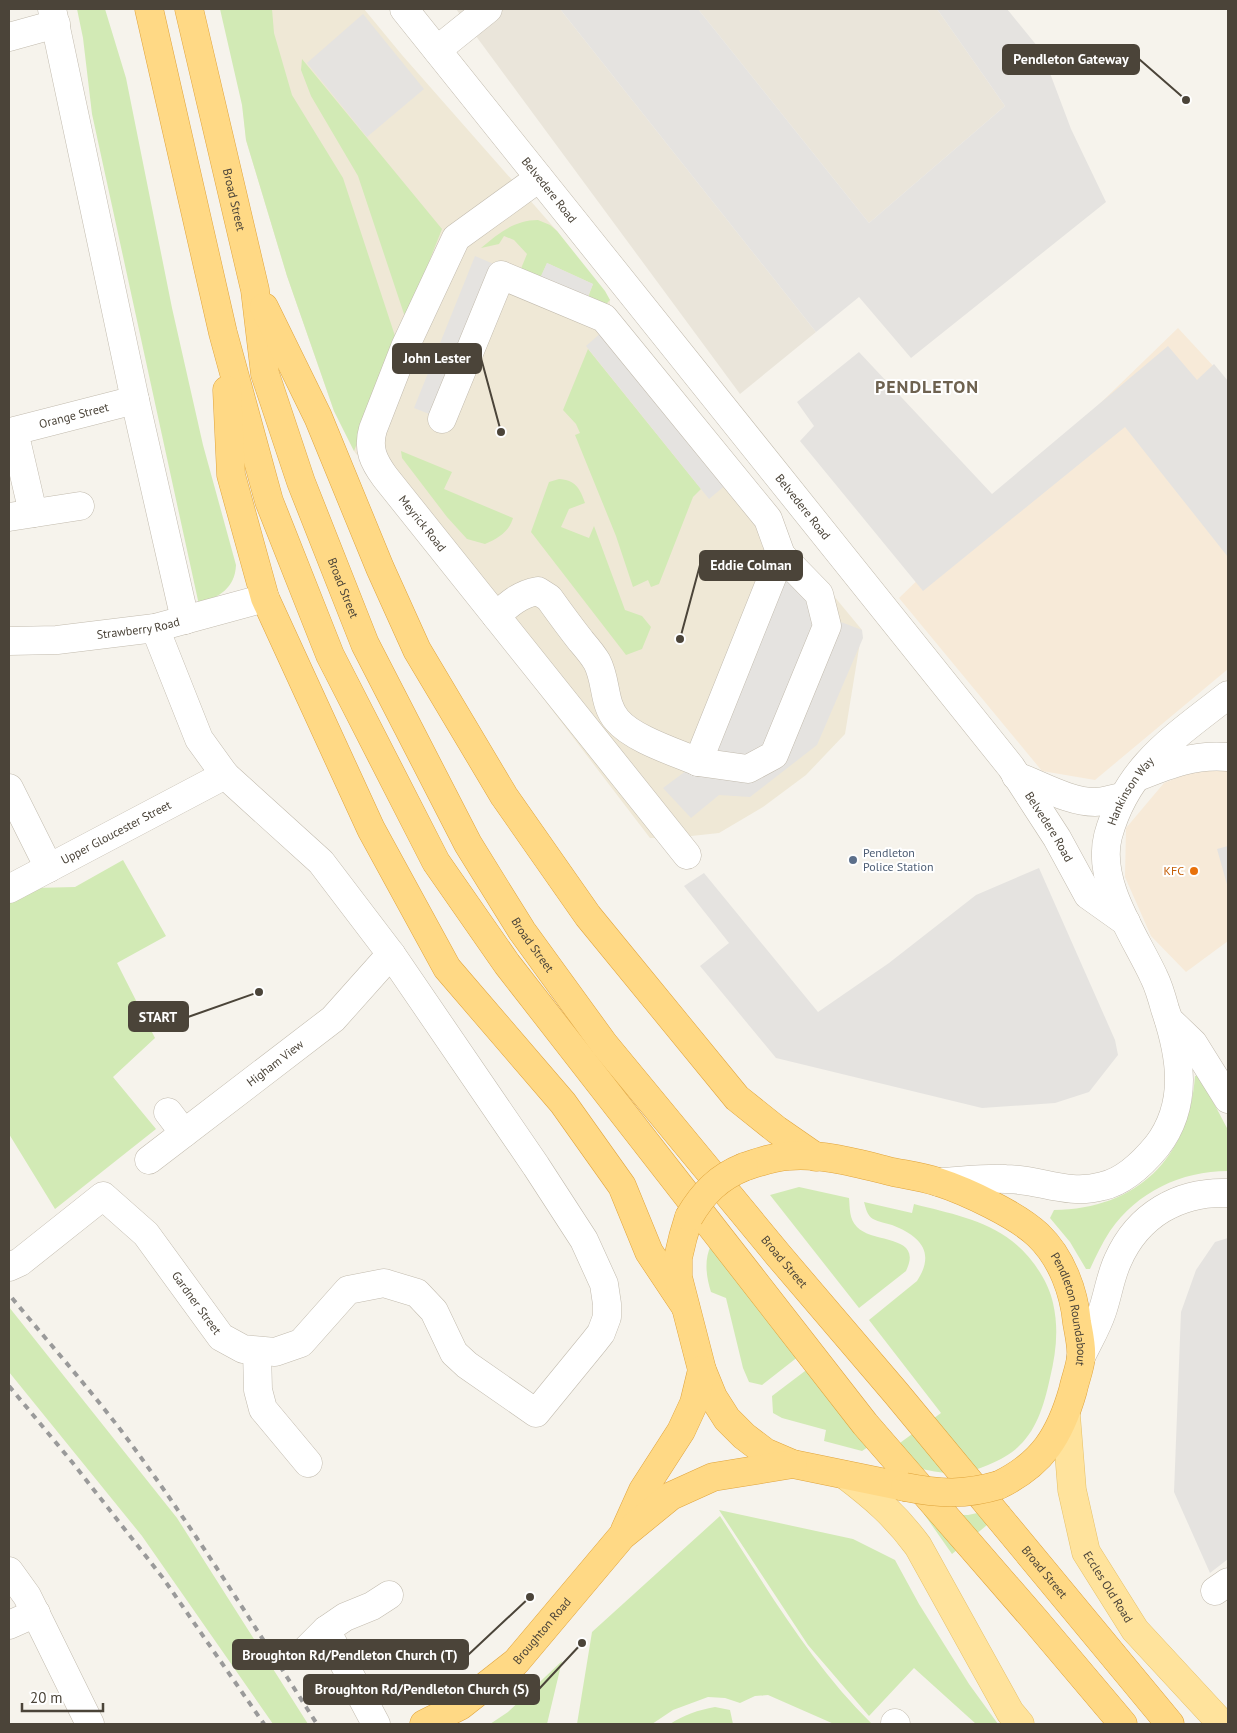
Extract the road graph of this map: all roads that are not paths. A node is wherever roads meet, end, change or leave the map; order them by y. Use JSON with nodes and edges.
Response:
{"nodes":[{"id":1,"x":149,"y":9,"type":"edge"},
{"id":2,"x":189,"y":9,"type":"edge"},
{"id":3,"x":404,"y":9,"type":"edge"},
{"id":4,"x":488,"y":9,"type":"edge"},
{"id":5,"x":54,"y":17,"type":"edge"},
{"id":6,"x":9,"y":37,"type":"edge"},
{"id":7,"x":437,"y":50,"type":"junction"},
{"id":8,"x":539,"y":178,"type":"junction"},
{"id":9,"x":255,"y":290,"type":"junction"},
{"id":10,"x":223,"y":333,"type":"junction"},
{"id":11,"x":135,"y":400,"type":"junction"},
{"id":12,"x":442,"y":419,"type":"dead end"},
{"id":13,"x":11,"y":423,"type":"edge"},
{"id":14,"x":80,"y":506,"type":"dead end"},
{"id":15,"x":21,"y":515,"type":"edge"},
{"id":16,"x":781,"y":555,"type":"junction"},
{"id":17,"x":265,"y":598,"type":"junction"},
{"id":18,"x":496,"y":616,"type":"junction"},
{"id":19,"x":185,"y":620,"type":"junction"},
{"id":20,"x":155,"y":628,"type":"junction"},
{"id":21,"x":9,"y":642,"type":"edge"},
{"id":22,"x":1228,"y":695,"type":"edge"},
{"id":23,"x":1228,"y":757,"type":"edge"},
{"id":24,"x":698,"y":762,"type":"junction"},
{"id":25,"x":225,"y":775,"type":"junction"},
{"id":26,"x":1016,"y":776,"type":"junction"},
{"id":27,"x":1128,"y":787,"type":"junction"},
{"id":28,"x":9,"y":788,"type":"edge"},
{"id":29,"x":687,"y":855,"type":"dead end"},
{"id":30,"x":48,"y":868,"type":"junction"},
{"id":31,"x":9,"y":889,"type":"edge"},
{"id":32,"x":1126,"y":922,"type":"junction"},
{"id":33,"x":391,"y":954,"type":"junction"},
{"id":34,"x":1169,"y":1020,"type":"junction"},
{"id":35,"x":1228,"y":1099,"type":"edge"},
{"id":36,"x":816,"y":1157,"type":"junction"},
{"id":37,"x":149,"y":1160,"type":"dead end"},
{"id":38,"x":938,"y":1182,"type":"junction"},
{"id":39,"x":1228,"y":1193,"type":"edge"},
{"id":40,"x":9,"y":1267,"type":"edge"},
{"id":41,"x":685,"y":1306,"type":"junction"},
{"id":42,"x":257,"y":1351,"type":"junction"},
{"id":43,"x":1081,"y":1357,"type":"junction"},
{"id":44,"x":702,"y":1370,"type":"junction"},
{"id":45,"x":1066,"y":1414,"type":"junction"},
{"id":46,"x":308,"y":1463,"type":"dead end"},
{"id":47,"x":793,"y":1464,"type":"junction"},
{"id":48,"x":845,"y":1475,"type":"junction"},
{"id":49,"x":622,"y":1536,"type":"junction"},
{"id":50,"x":9,"y":1571,"type":"edge"},
{"id":51,"x":389,"y":1595,"type":"dead end"},
{"id":52,"x":36,"y":1613,"type":"junction"},
{"id":53,"x":9,"y":1626,"type":"edge"},
{"id":54,"x":326,"y":1630,"type":"junction"},
{"id":55,"x":304,"y":1652,"type":"dead end"},
{"id":56,"x":90,"y":1724,"type":"edge"},
{"id":57,"x":376,"y":1724,"type":"edge"},
{"id":58,"x":424,"y":1724,"type":"edge"},
{"id":59,"x":1020,"y":1724,"type":"edge"},
{"id":60,"x":1122,"y":1724,"type":"edge"},
{"id":61,"x":1170,"y":1724,"type":"edge"},
{"id":62,"x":1222,"y":1724,"type":"edge"}],
"edges":[{"from":1,"to":10,"type":"highway"},
{"from":2,"to":9,"type":"highway","name":"Broad Street"},
{"from":3,"to":7,"type":"street","name":"Belvedere Road"},
{"from":4,"to":7,"type":"street"},
{"from":5,"to":6,"type":"street"},
{"from":5,"to":11,"type":"street"},
{"from":7,"to":8,"type":"street","name":"Belvedere Road"},
{"from":8,"to":18,"type":"street","name":"Meyrick Road"},
{"from":8,"to":26,"type":"street","name":"Belvedere Road"},
{"from":9,"to":36,"type":"highway"},
{"from":9,"to":61,"type":"highway","name":"Broad Street"},
{"from":10,"to":17,"type":"highway"},
{"from":10,"to":60,"type":"highway"},
{"from":11,"to":13,"type":"street","name":"Orange Street"},
{"from":11,"to":19,"type":"street"},
{"from":12,"to":16,"type":"street"},
{"from":13,"to":15,"type":"street","name":"Orange Street"},
{"from":14,"to":15,"type":"street","name":"Orange Street"},
{"from":16,"to":24,"type":"street"},
{"from":16,"to":24,"type":"street"},
{"from":17,"to":19,"type":"street","name":"Strawberry Road"},
{"from":17,"to":41,"type":"highway"},
{"from":18,"to":24,"type":"street"},
{"from":18,"to":29,"type":"street","name":"Meyrick Road"},
{"from":19,"to":20,"type":"street","name":"Strawberry Road"},
{"from":20,"to":21,"type":"street","name":"Strawberry Road"},
{"from":20,"to":25,"type":"street"},
{"from":22,"to":27,"type":"street","name":"Hankinson Way"},
{"from":23,"to":27,"type":"street"},
{"from":25,"to":30,"type":"street","name":"Upper Gloucester Street"},
{"from":25,"to":33,"type":"street"},
{"from":26,"to":27,"type":"street"},
{"from":26,"to":32,"type":"street","name":"Belvedere Road"},
{"from":27,"to":32,"type":"street","name":"Hankinson Way"},
{"from":28,"to":30,"type":"street"},
{"from":30,"to":31,"type":"street","name":"Upper Gloucester Street"},
{"from":32,"to":34,"type":"street","name":"Belvedere Road"},
{"from":33,"to":37,"type":"street","name":"Higham View"},
{"from":33,"to":42,"type":"street","name":"Gardner Street"},
{"from":34,"to":35,"type":"street"},
{"from":34,"to":38,"type":"street","name":"Belvedere Road"},
{"from":36,"to":38,"type":"highway","name":"Pendleton Roundabout"},
{"from":36,"to":41,"type":"highway","name":"Pendleton Roundabout","bridge":true},
{"from":38,"to":43,"type":"highway","name":"Pendleton Roundabout"},
{"from":39,"to":43,"type":"street"},
{"from":40,"to":42,"type":"street","name":"Gardner Street"},
{"from":41,"to":44,"type":"highway","name":"Pendleton Roundabout"},
{"from":42,"to":46,"type":"street"},
{"from":43,"to":45,"type":"highway","name":"Pendleton Roundabout"},
{"from":44,"to":47,"type":"highway","name":"Pendleton Roundabout"},
{"from":44,"to":49,"type":"highway","name":"Broughton Road"},
{"from":45,"to":48,"type":"highway","name":"Pendleton Roundabout","bridge":true},
{"from":45,"to":62,"type":"main road","name":"Eccles Old Road"},
{"from":47,"to":48,"type":"highway","name":"Pendleton Roundabout"},
{"from":47,"to":49,"type":"highway","name":"Broughton Road"},
{"from":48,"to":59,"type":"main road"},
{"from":49,"to":58,"type":"highway","name":"Broughton Road"},
{"from":50,"to":52,"type":"street"},
{"from":51,"to":54,"type":"street"},
{"from":52,"to":53,"type":"street"},
{"from":52,"to":56,"type":"street"},
{"from":54,"to":55,"type":"street"},
{"from":54,"to":57,"type":"street"}]}
